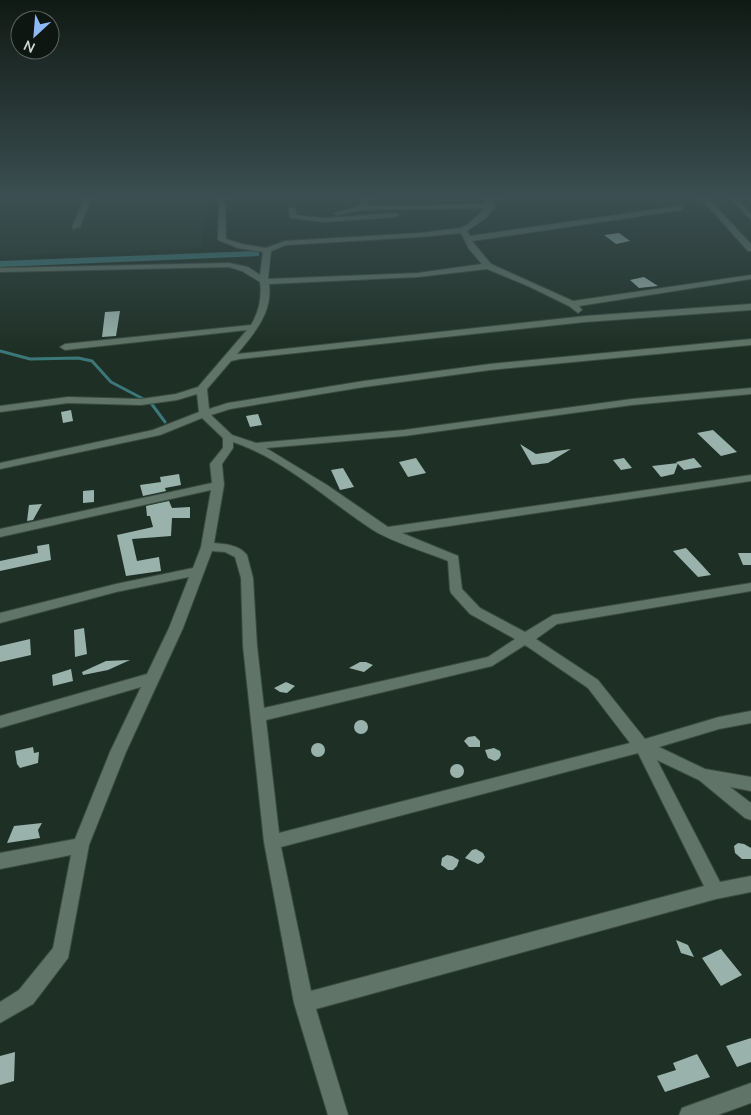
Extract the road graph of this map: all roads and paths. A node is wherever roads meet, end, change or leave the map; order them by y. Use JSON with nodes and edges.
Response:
{"nodes":[{"id":1,"x":248,"y":247,"type":"edge"},
{"id":2,"x":275,"y":247,"type":"edge"},
{"id":3,"x":474,"y":247,"type":"edge"},
{"id":4,"x":267,"y":250,"type":"junction"},
{"id":5,"x":488,"y":266,"type":"junction"},
{"id":6,"x":0,"y":270,"type":"edge"},
{"id":7,"x":529,"y":270,"type":"dead end"},
{"id":8,"x":510,"y":274,"type":"junction"},
{"id":9,"x":751,"y":277,"type":"edge"},
{"id":10,"x":264,"y":281,"type":"junction"},
{"id":11,"x":572,"y":304,"type":"junction"},
{"id":12,"x":751,"y":306,"type":"edge"},
{"id":13,"x":587,"y":319,"type":"junction"},
{"id":14,"x":254,"y":328,"type":"junction"},
{"id":15,"x":740,"y":342,"type":"junction"},
{"id":16,"x":751,"y":342,"type":"edge"},
{"id":17,"x":65,"y":347,"type":"dead end"},
{"id":18,"x":751,"y":353,"type":"edge"},
{"id":19,"x":228,"y":359,"type":"junction"},
{"id":20,"x":202,"y":389,"type":"junction"},
{"id":21,"x":751,"y":391,"type":"edge"},
{"id":22,"x":0,"y":409,"type":"edge"},
{"id":23,"x":204,"y":414,"type":"junction"},
{"id":24,"x":228,"y":437,"type":"junction"},
{"id":25,"x":254,"y":446,"type":"junction"},
{"id":26,"x":0,"y":466,"type":"edge"},
{"id":27,"x":751,"y":478,"type":"edge"},
{"id":28,"x":218,"y":485,"type":"junction"},
{"id":29,"x":386,"y":531,"type":"junction"},
{"id":30,"x":0,"y":533,"type":"edge"},
{"id":31,"x":207,"y":547,"type":"junction"},
{"id":32,"x":197,"y":571,"type":"junction"},
{"id":33,"x":751,"y":587,"type":"edge"},
{"id":34,"x":0,"y":618,"type":"edge"},
{"id":35,"x":526,"y":638,"type":"junction"},
{"id":36,"x":152,"y":678,"type":"junction"},
{"id":37,"x":257,"y":716,"type":"junction"},
{"id":38,"x":751,"y":718,"type":"edge"},
{"id":39,"x":0,"y":722,"type":"edge"},
{"id":40,"x":642,"y":746,"type":"junction"},
{"id":41,"x":702,"y":775,"type":"junction"},
{"id":42,"x":751,"y":784,"type":"edge"},
{"id":43,"x":751,"y":813,"type":"edge"},
{"id":44,"x":272,"y":842,"type":"junction"},
{"id":45,"x":81,"y":845,"type":"junction"},
{"id":46,"x":0,"y":861,"type":"edge"},
{"id":47,"x":751,"y":884,"type":"edge"},
{"id":48,"x":716,"y":891,"type":"junction"},
{"id":49,"x":304,"y":1003,"type":"junction"},
{"id":50,"x":0,"y":1013,"type":"edge"},
{"id":51,"x":751,"y":1093,"type":"edge"},
{"id":52,"x":338,"y":1115,"type":"edge"},
{"id":53,"x":688,"y":1115,"type":"edge"}],
"edges":[{"from":1,"to":4,"type":"street"},
{"from":2,"to":4,"type":"street"},
{"from":3,"to":5,"type":"street"},
{"from":4,"to":10,"type":"street"},
{"from":5,"to":8,"type":"street"},
{"from":5,"to":10,"type":"street"},
{"from":6,"to":10,"type":"street"},
{"from":7,"to":8,"type":"street"},
{"from":8,"to":11,"type":"street"},
{"from":9,"to":11,"type":"street"},
{"from":10,"to":14,"type":"street"},
{"from":11,"to":13,"type":"street"},
{"from":12,"to":13,"type":"street"},
{"from":13,"to":19,"type":"street"},
{"from":14,"to":17,"type":"street"},
{"from":14,"to":19,"type":"street"},
{"from":15,"to":16,"type":"street"},
{"from":15,"to":18,"type":"street"},
{"from":15,"to":23,"type":"street"},
{"from":19,"to":20,"type":"street"},
{"from":20,"to":22,"type":"street"},
{"from":20,"to":23,"type":"street"},
{"from":21,"to":25,"type":"street"},
{"from":23,"to":24,"type":"street"},
{"from":23,"to":26,"type":"street"},
{"from":24,"to":25,"type":"street"},
{"from":24,"to":28,"type":"street"},
{"from":25,"to":29,"type":"street"},
{"from":27,"to":29,"type":"street"},
{"from":28,"to":30,"type":"street"},
{"from":28,"to":31,"type":"street"},
{"from":29,"to":35,"type":"street"},
{"from":31,"to":32,"type":"street"},
{"from":31,"to":37,"type":"street"},
{"from":32,"to":34,"type":"street"},
{"from":32,"to":36,"type":"street"},
{"from":33,"to":35,"type":"street"},
{"from":35,"to":37,"type":"street"},
{"from":35,"to":40,"type":"street"},
{"from":36,"to":39,"type":"street"},
{"from":36,"to":45,"type":"street"},
{"from":37,"to":44,"type":"street"},
{"from":38,"to":40,"type":"street"},
{"from":40,"to":41,"type":"street"},
{"from":40,"to":44,"type":"street"},
{"from":40,"to":48,"type":"street"},
{"from":41,"to":42,"type":"street"},
{"from":41,"to":43,"type":"street"},
{"from":44,"to":49,"type":"street"},
{"from":45,"to":46,"type":"street"},
{"from":45,"to":50,"type":"street"},
{"from":47,"to":48,"type":"street"},
{"from":48,"to":49,"type":"street"},
{"from":49,"to":52,"type":"street"},
{"from":51,"to":53,"type":"street"}]}
